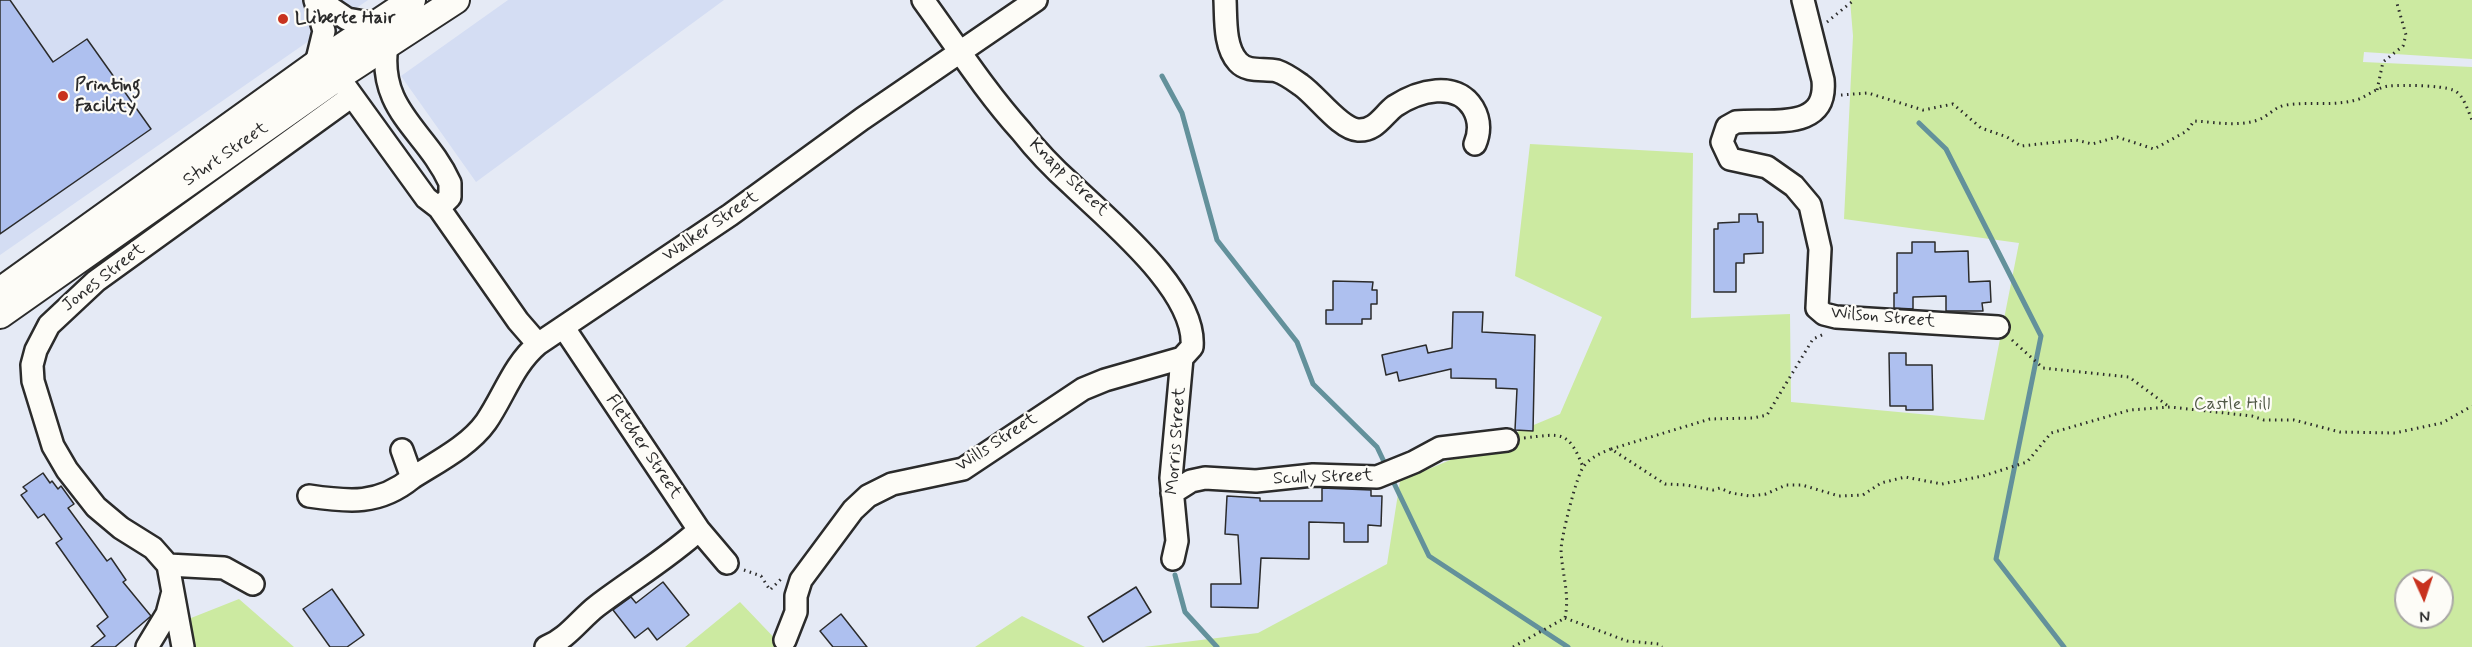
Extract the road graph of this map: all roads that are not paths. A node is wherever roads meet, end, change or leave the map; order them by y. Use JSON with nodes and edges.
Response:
{"nodes":[{"id":1,"x":317,"y":0,"type":"edge"},
{"id":2,"x":412,"y":0,"type":"edge"},
{"id":3,"x":456,"y":0,"type":"edge"},
{"id":4,"x":923,"y":0,"type":"edge"},
{"id":5,"x":1036,"y":0,"type":"edge"},
{"id":6,"x":1225,"y":0,"type":"edge"},
{"id":7,"x":1803,"y":0,"type":"edge"},
{"id":8,"x":382,"y":34,"type":"junction"},
{"id":9,"x":961,"y":52,"type":"junction"},
{"id":10,"x":342,"y":86,"type":"junction"},
{"id":11,"x":391,"y":96,"type":"junction"},
{"id":12,"x":1475,"y":144,"type":"dead end"},
{"id":13,"x":439,"y":208,"type":"junction"},
{"id":14,"x":0,"y":291,"type":"edge"},
{"id":15,"x":0,"y":315,"type":"edge"},
{"id":16,"x":1998,"y":327,"type":"road end"},
{"id":17,"x":564,"y":328,"type":"junction"},
{"id":18,"x":538,"y":344,"type":"junction"},
{"id":19,"x":1182,"y":358,"type":"junction"},
{"id":20,"x":1507,"y":440,"type":"road end"},
{"id":21,"x":402,"y":450,"type":"dead end"},
{"id":22,"x":1174,"y":451,"type":"junction"},
{"id":23,"x":412,"y":478,"type":"junction"},
{"id":24,"x":1205,"y":478,"type":"junction"},
{"id":25,"x":1172,"y":493,"type":"junction"},
{"id":26,"x":309,"y":496,"type":"dead end"},
{"id":27,"x":699,"y":530,"type":"junction"},
{"id":28,"x":1173,"y":559,"type":"dead end"},
{"id":29,"x":727,"y":563,"type":"dead end"},
{"id":30,"x":168,"y":565,"type":"junction"},
{"id":31,"x":253,"y":584,"type":"dead end"},
{"id":32,"x":172,"y":595,"type":"junction"},
{"id":33,"x":785,"y":640,"type":"dead end"},
{"id":34,"x":147,"y":647,"type":"edge"},
{"id":35,"x":183,"y":647,"type":"edge"},
{"id":36,"x":546,"y":647,"type":"edge"}],
"edges":[{"from":1,"to":8,"type":"street"},
{"from":1,"to":10,"type":"street"},
{"from":2,"to":8,"type":"main road","name":"Sturt Street"},
{"from":3,"to":8,"type":"main road","name":"Sturt Street"},
{"from":4,"to":9,"type":"street","name":"Knapp Street"},
{"from":5,"to":9,"type":"street","name":"Walker Street"},
{"from":6,"to":12,"type":"street"},
{"from":7,"to":16,"type":"street","name":"Wilson Street"},
{"from":8,"to":10,"type":"main road","name":"Sturt Street"},
{"from":8,"to":11,"type":"street"},
{"from":9,"to":17,"type":"street","name":"Walker Street"},
{"from":9,"to":19,"type":"street","name":"Knapp Street"},
{"from":10,"to":11,"type":"street","name":"Jones Street"},
{"from":10,"to":13,"type":"street"},
{"from":10,"to":14,"type":"main road","name":"Sturt Street"},
{"from":10,"to":15,"type":"main road","name":"Sturt Street"},
{"from":10,"to":30,"type":"street","name":"Jones Street"},
{"from":11,"to":13,"type":"street"},
{"from":13,"to":18,"type":"street"},
{"from":17,"to":18,"type":"street","name":"Walker Street"},
{"from":17,"to":27,"type":"street","name":"Fletcher Street"},
{"from":18,"to":23,"type":"street","name":"Walker Street"},
{"from":19,"to":22,"type":"street","name":"Morris Street"},
{"from":19,"to":33,"type":"street","name":"Wills Street"},
{"from":20,"to":24,"type":"street","name":"Scully Street"},
{"from":21,"to":23,"type":"street"},
{"from":22,"to":24,"type":"street"},
{"from":22,"to":25,"type":"street","name":"Morris Street"},
{"from":23,"to":26,"type":"street","name":"Walker Street"},
{"from":24,"to":25,"type":"street","name":"Scully Street"},
{"from":25,"to":28,"type":"street","name":"Morris Street"},
{"from":27,"to":29,"type":"street","name":"Fletcher Street"},
{"from":27,"to":36,"type":"street"},
{"from":30,"to":31,"type":"street"},
{"from":30,"to":32,"type":"street"},
{"from":32,"to":34,"type":"street"},
{"from":32,"to":35,"type":"street"}]}
